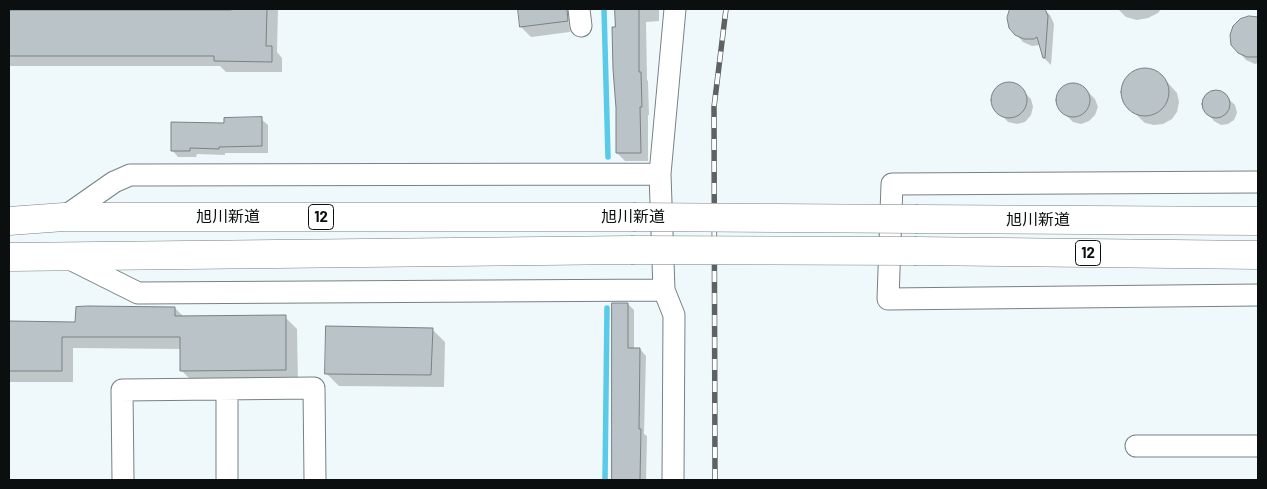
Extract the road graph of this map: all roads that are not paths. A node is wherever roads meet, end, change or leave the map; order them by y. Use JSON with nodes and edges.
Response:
{"nodes":[{"id":1,"x":674,"y":9,"type":"edge"},
{"id":2,"x":660,"y":174,"type":"junction"},
{"id":3,"x":1258,"y":182,"type":"edge"},
{"id":4,"x":64,"y":217,"type":"junction"},
{"id":5,"x":9,"y":221,"type":"edge"},
{"id":6,"x":1258,"y":221,"type":"edge"},
{"id":7,"x":1258,"y":256,"type":"edge"},
{"id":8,"x":9,"y":257,"type":"edge"},
{"id":9,"x":65,"y":257,"type":"junction"},
{"id":10,"x":664,"y":290,"type":"junction"},
{"id":11,"x":1258,"y":295,"type":"edge"},
{"id":12,"x":227,"y":389,"type":"junction"},
{"id":13,"x":1136,"y":446,"type":"dead end"},
{"id":14,"x":1258,"y":446,"type":"edge"},
{"id":15,"x":123,"y":480,"type":"edge"},
{"id":16,"x":226,"y":480,"type":"edge"},
{"id":17,"x":315,"y":480,"type":"edge"},
{"id":18,"x":673,"y":480,"type":"edge"}],
"edges":[{"from":1,"to":2,"type":"street"},
{"from":2,"to":4,"type":"street"},
{"from":2,"to":10,"type":"street"},
{"from":3,"to":11,"type":"street"},
{"from":4,"to":5,"type":"highway","name":"旭川新道","number":"12"},
{"from":4,"to":6,"type":"highway","name":"旭川新道","number":"12","bridge":true},
{"from":7,"to":9,"type":"highway","name":"旭川新道","number":"12","bridge":true},
{"from":8,"to":9,"type":"highway","name":"旭川新道","number":"12"},
{"from":9,"to":10,"type":"street"},
{"from":10,"to":18,"type":"street"},
{"from":12,"to":15,"type":"street"},
{"from":12,"to":16,"type":"street"},
{"from":12,"to":17,"type":"street"},
{"from":13,"to":14,"type":"street"}]}
